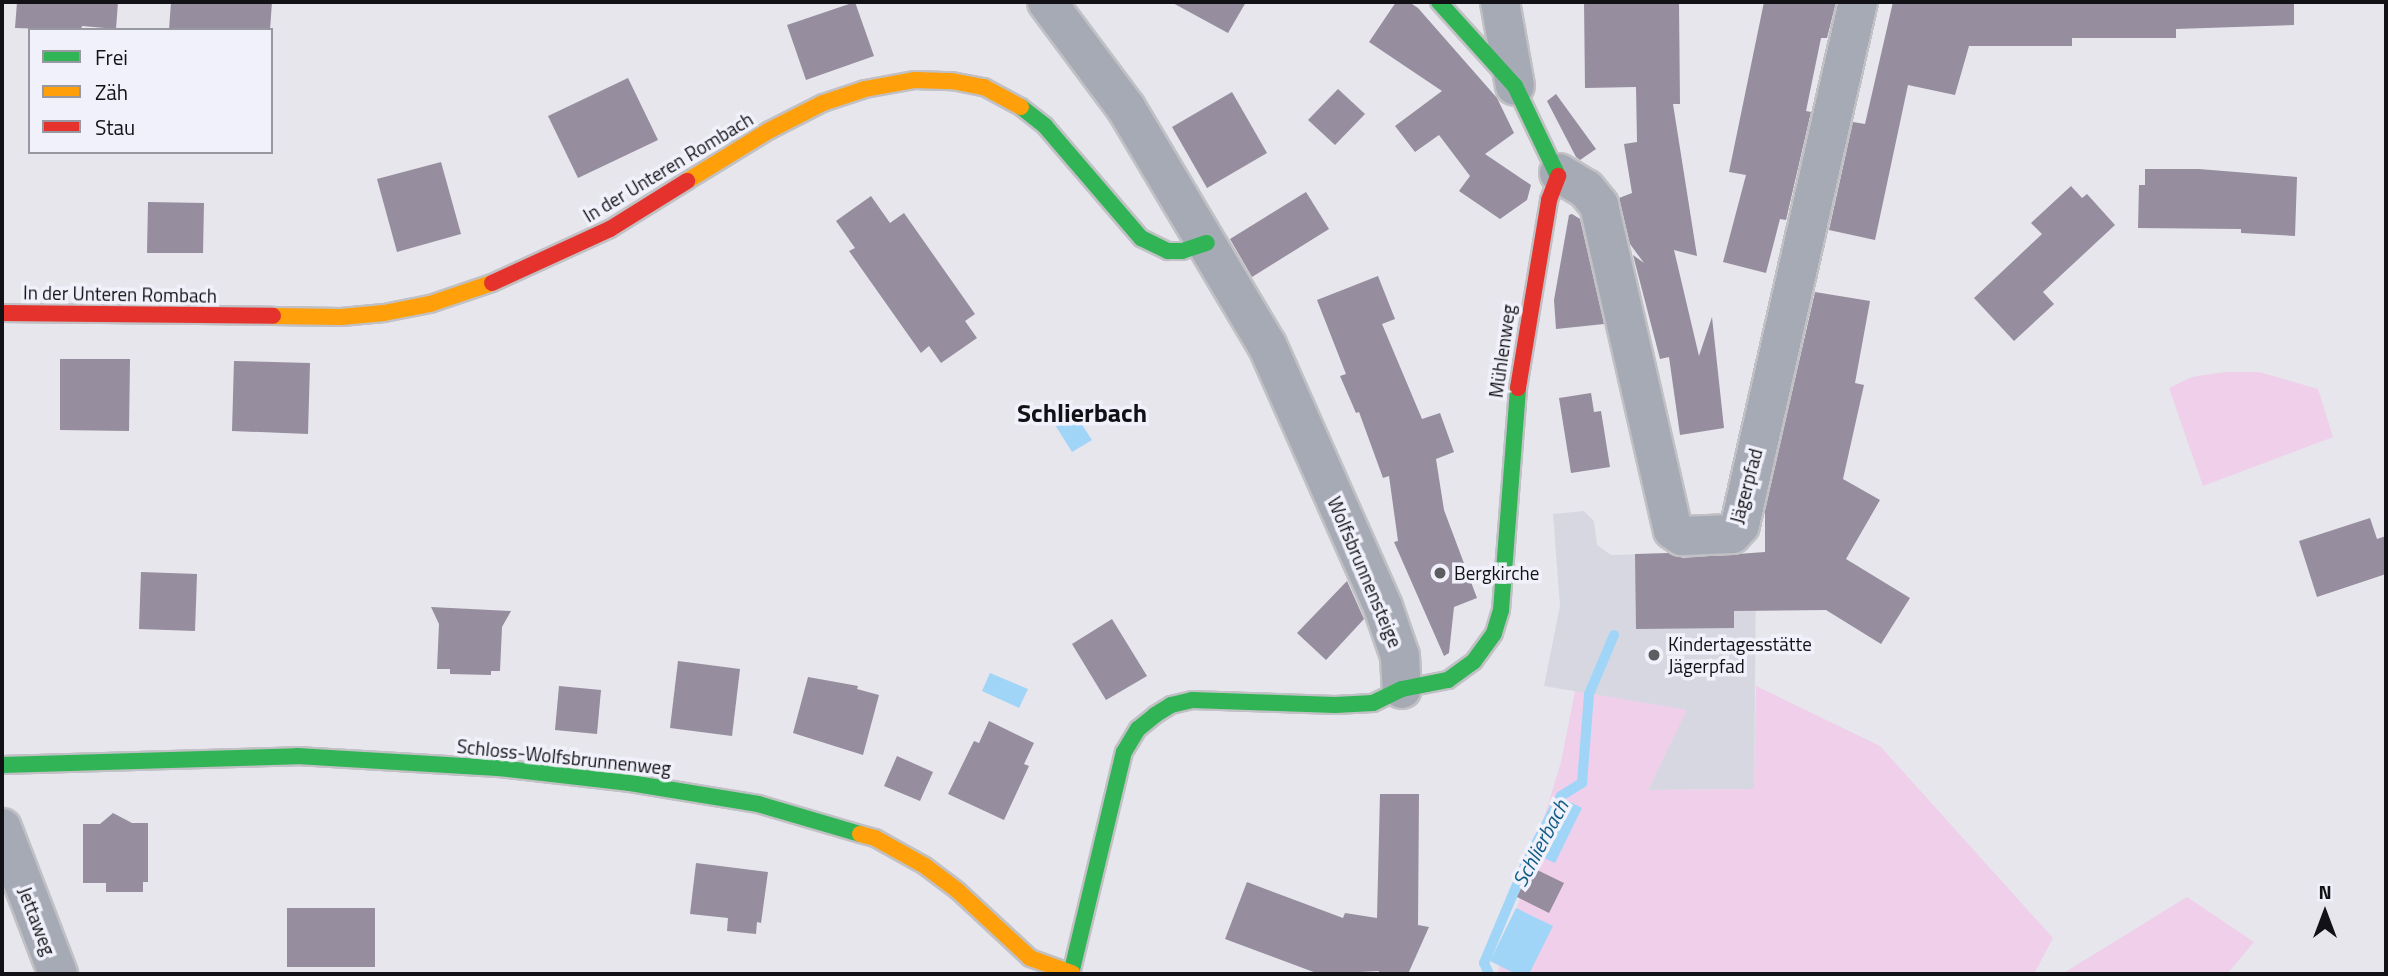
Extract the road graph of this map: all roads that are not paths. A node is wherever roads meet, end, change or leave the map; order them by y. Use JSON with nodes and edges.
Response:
{"nodes":[{"id":1,"x":1047,"y":2,"type":"edge"},
{"id":2,"x":1439,"y":2,"type":"edge"},
{"id":3,"x":1500,"y":2,"type":"edge"},
{"id":4,"x":1858,"y":2,"type":"edge"},
{"id":5,"x":1515,"y":80,"type":"junction"},
{"id":6,"x":1559,"y":173,"type":"junction"},
{"id":7,"x":1207,"y":243,"type":"junction"},
{"id":8,"x":2,"y":313,"type":"edge"},
{"id":9,"x":1402,"y":688,"type":"junction"},
{"id":10,"x":2,"y":765,"type":"edge"},
{"id":11,"x":2,"y":828,"type":"edge"},
{"id":12,"x":58,"y":974,"type":"edge"},
{"id":13,"x":1072,"y":974,"type":"edge"}],
"edges":[{"from":1,"to":7,"type":"street","name":"Wolfsbrunnensteige"},
{"from":2,"to":5,"type":"street"},
{"from":3,"to":5,"type":"street"},
{"from":4,"to":6,"type":"street","name":"Jägerpfad"},
{"from":5,"to":6,"type":"street"},
{"from":6,"to":9,"type":"street","name":"Mühlenweg"},
{"from":7,"to":8,"type":"street","name":"In der Unteren Rombach"},
{"from":7,"to":9,"type":"street","name":"Wolfsbrunnensteige"},
{"from":9,"to":13,"type":"street"},
{"from":10,"to":13,"type":"street","name":"Schloss-Wolfsbrunnenweg"},
{"from":11,"to":12,"type":"street","name":"Jettaweg"}]}
